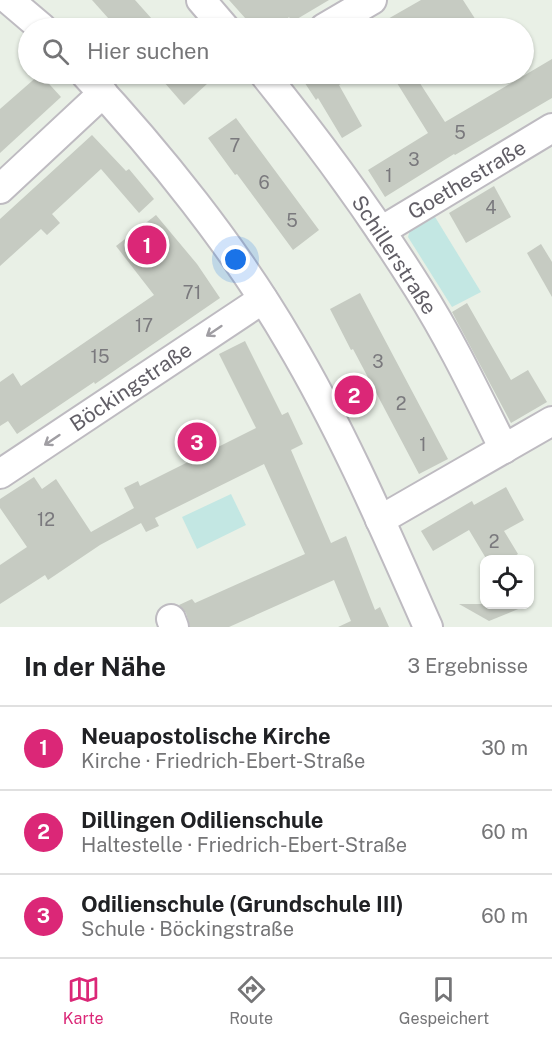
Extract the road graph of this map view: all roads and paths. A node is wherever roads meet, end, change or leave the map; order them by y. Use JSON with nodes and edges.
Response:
{"nodes":[{"id":1,"x":9,"y":0,"type":"edge"},
{"id":2,"x":201,"y":0,"type":"edge"},
{"id":3,"x":372,"y":0,"type":"edge"},
{"id":4,"x":30,"y":18,"type":"edge"},
{"id":5,"x":216,"y":18,"type":"edge"},
{"id":6,"x":341,"y":18,"type":"edge"},
{"id":7,"x":94,"y":84,"type":"edge"},
{"id":8,"x":95,"y":84,"type":"edge"},
{"id":9,"x":272,"y":84,"type":"edge"},
{"id":10,"x":552,"y":128,"type":"edge"},
{"id":11,"x":0,"y":189,"type":"edge"},
{"id":12,"x":381,"y":231,"type":"junction"},
{"id":13,"x":263,"y":299,"type":"junction"},
{"id":14,"x":552,"y":421,"type":"edge"},
{"id":15,"x":504,"y":449,"type":"junction"},
{"id":16,"x":0,"y":474,"type":"edge"},
{"id":17,"x":380,"y":520,"type":"junction"},
{"id":18,"x":428,"y":627,"type":"edge"}],
"edges":[{"from":1,"to":4,"type":"street"},
{"from":2,"to":5,"type":"street"},
{"from":3,"to":6,"type":"street"},
{"from":7,"to":11,"type":"street"},
{"from":8,"to":13,"type":"street"},
{"from":9,"to":12,"type":"street","name":"Schillerstraße"},
{"from":10,"to":12,"type":"street","name":"Goethestraße"},
{"from":12,"to":15,"type":"street","name":"Schillerstraße"},
{"from":13,"to":16,"type":"street","name":"Böckingstraße","one_way":true},
{"from":13,"to":17,"type":"street"},
{"from":14,"to":15,"type":"street"},
{"from":15,"to":17,"type":"street"},
{"from":17,"to":18,"type":"street"}]}
